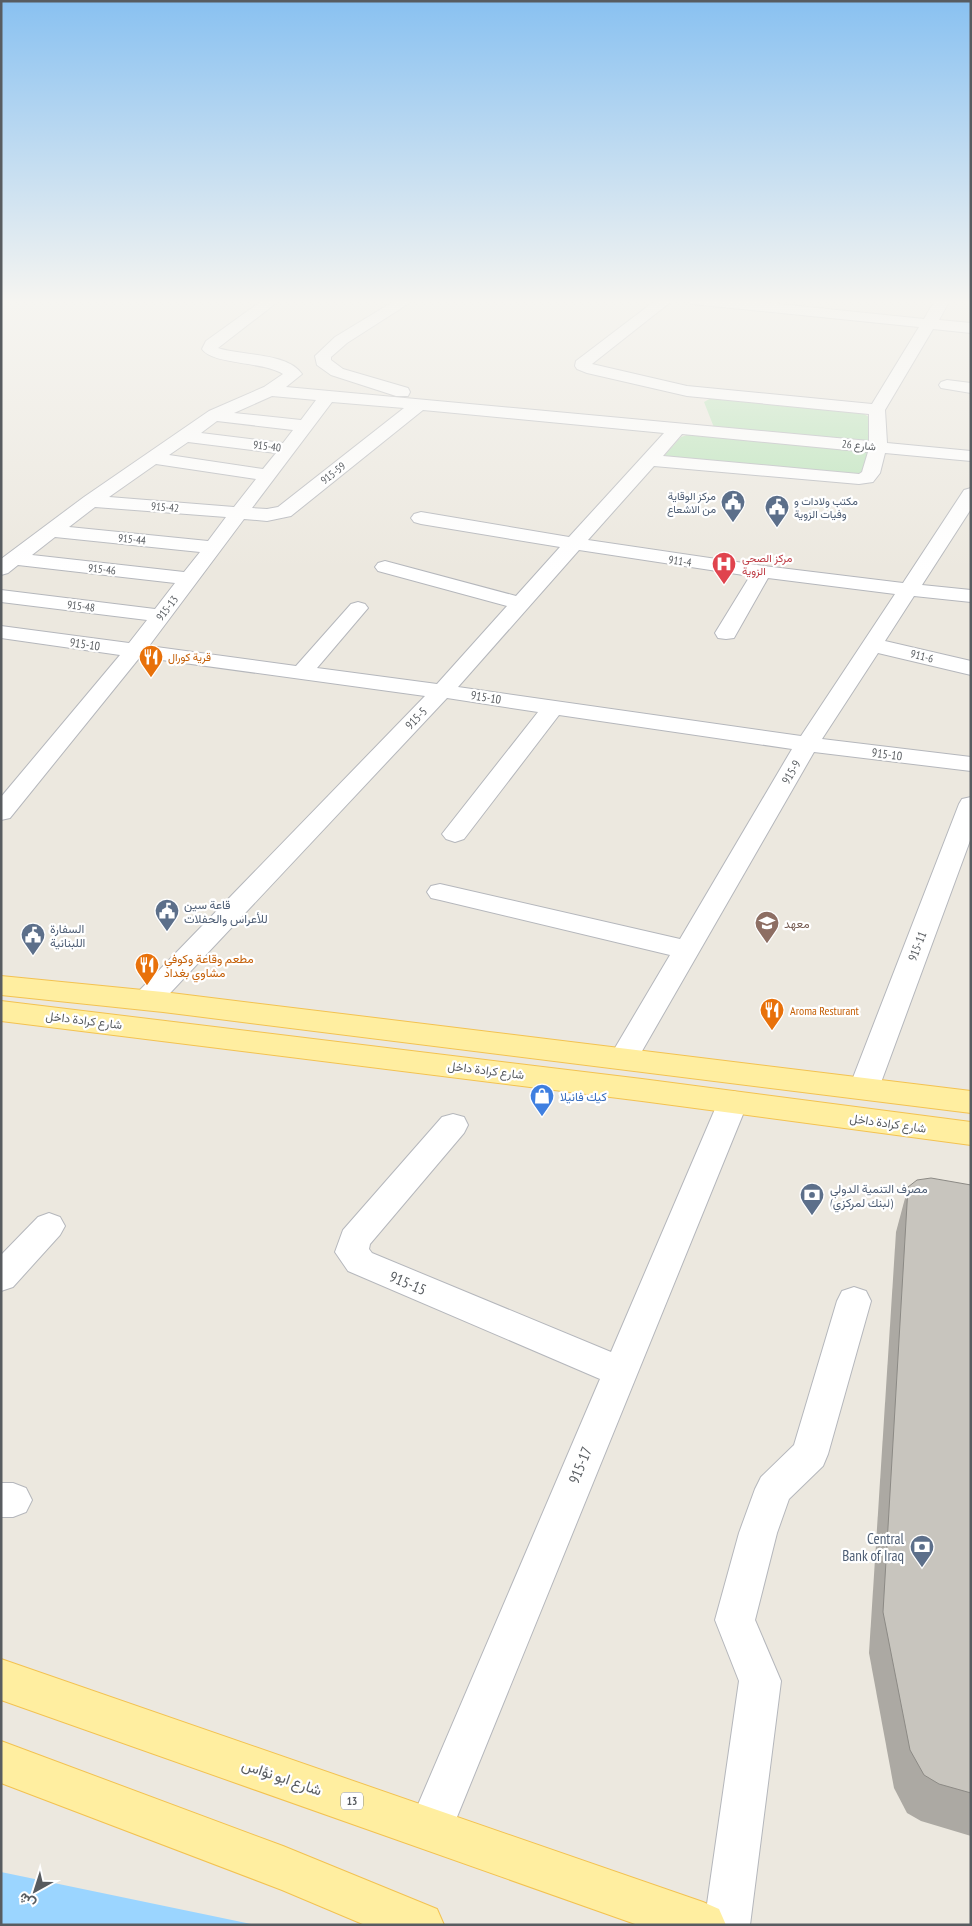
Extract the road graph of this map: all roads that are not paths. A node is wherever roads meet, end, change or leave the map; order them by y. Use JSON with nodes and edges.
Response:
{"nodes":[{"id":1,"x":397,"y":390,"type":"edge"},
{"id":2,"x":682,"y":390,"type":"edge"},
{"id":3,"x":889,"y":390,"type":"edge"},
{"id":4,"x":270,"y":391,"type":"joint"},
{"id":5,"x":687,"y":391,"type":"junction"},
{"id":6,"x":327,"y":397,"type":"junction"},
{"id":7,"x":423,"y":406,"type":"junction"},
{"id":8,"x":877,"y":410,"type":"junction"},
{"id":9,"x":215,"y":416,"type":"junction"},
{"id":10,"x":306,"y":426,"type":"junction"},
{"id":11,"x":677,"y":429,"type":"junction"},
{"id":12,"x":710,"y":432,"type":"junction"},
{"id":13,"x":185,"y":436,"type":"junction"},
{"id":14,"x":878,"y":447,"type":"junction"},
{"id":15,"x":288,"y":449,"type":"junction"},
{"id":16,"x":971,"y":456,"type":"edge"},
{"id":17,"x":153,"y":458,"type":"junction"},
{"id":18,"x":649,"y":460,"type":"junction"},
{"id":19,"x":269,"y":475,"type":"junction"},
{"id":20,"x":971,"y":494,"type":"edge"},
{"id":21,"x":91,"y":501,"type":"junction"},
{"id":22,"x":239,"y":514,"type":"junction"},
{"id":23,"x":421,"y":518,"type":"dead end"},
{"id":24,"x":51,"y":531,"type":"junction"},
{"id":25,"x":572,"y":545,"type":"junction"},
{"id":26,"x":213,"y":548,"type":"junction"},
{"id":27,"x":8,"y":564,"type":"edge"},
{"id":28,"x":386,"y":567,"type":"dead end"},
{"id":29,"x":762,"y":572,"type":"junction"},
{"id":30,"x":189,"y":579,"type":"junction"},
{"id":31,"x":909,"y":590,"type":"junction"},
{"id":32,"x":1,"y":596,"type":"edge"},
{"id":33,"x":971,"y":596,"type":"edge"},
{"id":34,"x":520,"y":603,"type":"junction"},
{"id":35,"x":358,"y":608,"type":"dead end"},
{"id":36,"x":161,"y":616,"type":"junction"},
{"id":37,"x":726,"y":633,"type":"dead end"},
{"id":38,"x":6,"y":636,"type":"edge"},
{"id":39,"x":873,"y":645,"type":"junction"},
{"id":40,"x":135,"y":650,"type":"junction"},
{"id":41,"x":971,"y":668,"type":"edge"},
{"id":42,"x":301,"y":673,"type":"junction"},
{"id":43,"x":442,"y":690,"type":"junction"},
{"id":44,"x":553,"y":708,"type":"junction"},
{"id":45,"x":807,"y":744,"type":"junction"},
{"id":46,"x":971,"y":764,"type":"edge"},
{"id":47,"x":971,"y":804,"type":"edge"},
{"id":48,"x":1,"y":813,"type":"edge"},
{"id":49,"x":455,"y":834,"type":"dead end"},
{"id":50,"x":440,"y":892,"type":"dead end"},
{"id":51,"x":687,"y":950,"type":"junction"},
{"id":52,"x":1,"y":985,"type":"edge"},
{"id":53,"x":154,"y":1010,"type":"junction"},
{"id":54,"x":1,"y":1011,"type":"edge"},
{"id":55,"x":635,"y":1060,"type":"junction"},
{"id":56,"x":864,"y":1088,"type":"junction"},
{"id":57,"x":642,"y":1090,"type":"junction"},
{"id":58,"x":733,"y":1102,"type":"junction"},
{"id":59,"x":971,"y":1102,"type":"edge"},
{"id":60,"x":453,"y":1125,"type":"dead end"},
{"id":61,"x":971,"y":1134,"type":"edge"},
{"id":62,"x":49,"y":1226,"type":"dead end"},
{"id":63,"x":1,"y":1277,"type":"edge"},
{"id":64,"x":854,"y":1301,"type":"dead end"},
{"id":65,"x":619,"y":1371,"type":"junction"},
{"id":66,"x":1,"y":1679,"type":"edge"},
{"id":67,"x":1,"y":1762,"type":"edge"},
{"id":68,"x":430,"y":1828,"type":"junction"},
{"id":69,"x":421,"y":1925,"type":"edge"},
{"id":70,"x":703,"y":1925,"type":"edge"},
{"id":71,"x":727,"y":1925,"type":"edge"}],
"edges":[{"from":1,"to":7,"type":"street"},
{"from":2,"to":5,"type":"street"},
{"from":3,"to":8,"type":"street"},
{"from":4,"to":6,"type":"street","name":"شارع 26"},
{"from":4,"to":9,"type":"street"},
{"from":5,"to":8,"type":"street"},
{"from":5,"to":12,"type":"street"},
{"from":6,"to":7,"type":"street","name":"شارع 26"},
{"from":6,"to":10,"type":"street","name":"915-13"},
{"from":7,"to":11,"type":"street","name":"شارع 26"},
{"from":7,"to":22,"type":"street","name":"915-59"},
{"from":8,"to":14,"type":"street"},
{"from":9,"to":10,"type":"street"},
{"from":9,"to":13,"type":"street"},
{"from":10,"to":15,"type":"street","name":"915-13"},
{"from":11,"to":12,"type":"street","name":"شارع 26"},
{"from":11,"to":18,"type":"street","name":"915-5"},
{"from":12,"to":14,"type":"street","name":"شارع 26"},
{"from":13,"to":15,"type":"street","name":"915-40"},
{"from":13,"to":17,"type":"street"},
{"from":14,"to":16,"type":"street","name":"شارع 26"},
{"from":14,"to":18,"type":"street"},
{"from":15,"to":19,"type":"street","name":"915-13"},
{"from":17,"to":19,"type":"street"},
{"from":17,"to":21,"type":"street"},
{"from":18,"to":25,"type":"street","name":"915-5"},
{"from":19,"to":22,"type":"street","name":"915-13"},
{"from":20,"to":31,"type":"street","name":"915-9"},
{"from":21,"to":22,"type":"street","name":"915-42"},
{"from":21,"to":24,"type":"street"},
{"from":22,"to":26,"type":"street","name":"915-13"},
{"from":23,"to":25,"type":"street","name":"911-4"},
{"from":24,"to":26,"type":"street","name":"915-44"},
{"from":24,"to":27,"type":"street"},
{"from":25,"to":29,"type":"street","name":"911-4"},
{"from":25,"to":34,"type":"street","name":"915-5"},
{"from":26,"to":30,"type":"street","name":"915-13"},
{"from":27,"to":30,"type":"street","name":"915-46"},
{"from":28,"to":34,"type":"street"},
{"from":29,"to":31,"type":"street","name":"911-4"},
{"from":29,"to":37,"type":"street"},
{"from":30,"to":36,"type":"street","name":"915-13"},
{"from":31,"to":33,"type":"street","name":"911-4"},
{"from":31,"to":39,"type":"street","name":"915-9"},
{"from":32,"to":36,"type":"street","name":"915-48"},
{"from":34,"to":43,"type":"street","name":"915-5"},
{"from":35,"to":42,"type":"street"},
{"from":36,"to":40,"type":"street","name":"915-13"},
{"from":38,"to":40,"type":"street","name":"915-10"},
{"from":39,"to":41,"type":"street","name":"911-6"},
{"from":39,"to":45,"type":"street","name":"915-9"},
{"from":40,"to":42,"type":"street","name":"915-10"},
{"from":40,"to":48,"type":"street","name":"915-13"},
{"from":42,"to":43,"type":"street","name":"915-10"},
{"from":43,"to":44,"type":"street","name":"915-10"},
{"from":43,"to":53,"type":"street","name":"915-5"},
{"from":44,"to":45,"type":"street","name":"915-10"},
{"from":44,"to":49,"type":"street"},
{"from":45,"to":46,"type":"street","name":"915-10"},
{"from":45,"to":51,"type":"street","name":"915-9"},
{"from":47,"to":56,"type":"street","name":"915-11"},
{"from":50,"to":51,"type":"street"},
{"from":51,"to":55,"type":"street","name":"915-9"},
{"from":52,"to":53,"type":"main road","name":"شارع كرادة داخل"},
{"from":53,"to":54,"type":"main road","name":"شارع كرادة داخل"},
{"from":53,"to":55,"type":"main road","name":"شارع كرادة داخل"},
{"from":53,"to":57,"type":"main road","name":"شارع كرادة داخل"},
{"from":55,"to":56,"type":"main road","name":"شارع كرادة داخل"},
{"from":55,"to":57,"type":"main road"},
{"from":56,"to":59,"type":"main road","name":"شارع كرادة داخل"},
{"from":57,"to":58,"type":"main road","name":"شارع كرادة داخل"},
{"from":58,"to":61,"type":"main road","name":"شارع كرادة داخل"},
{"from":58,"to":65,"type":"street","name":"915-17"},
{"from":60,"to":65,"type":"street","name":"915-15"},
{"from":62,"to":63,"type":"street"},
{"from":64,"to":71,"type":"street"},
{"from":65,"to":68,"type":"street","name":"915-17"},
{"from":66,"to":68,"type":"main road","name":"شارع ابو نؤاس","number":"13"},
{"from":67,"to":69,"type":"main road"},
{"from":68,"to":70,"type":"main road","name":"شارع ابو نؤاس","number":"13"}]}
